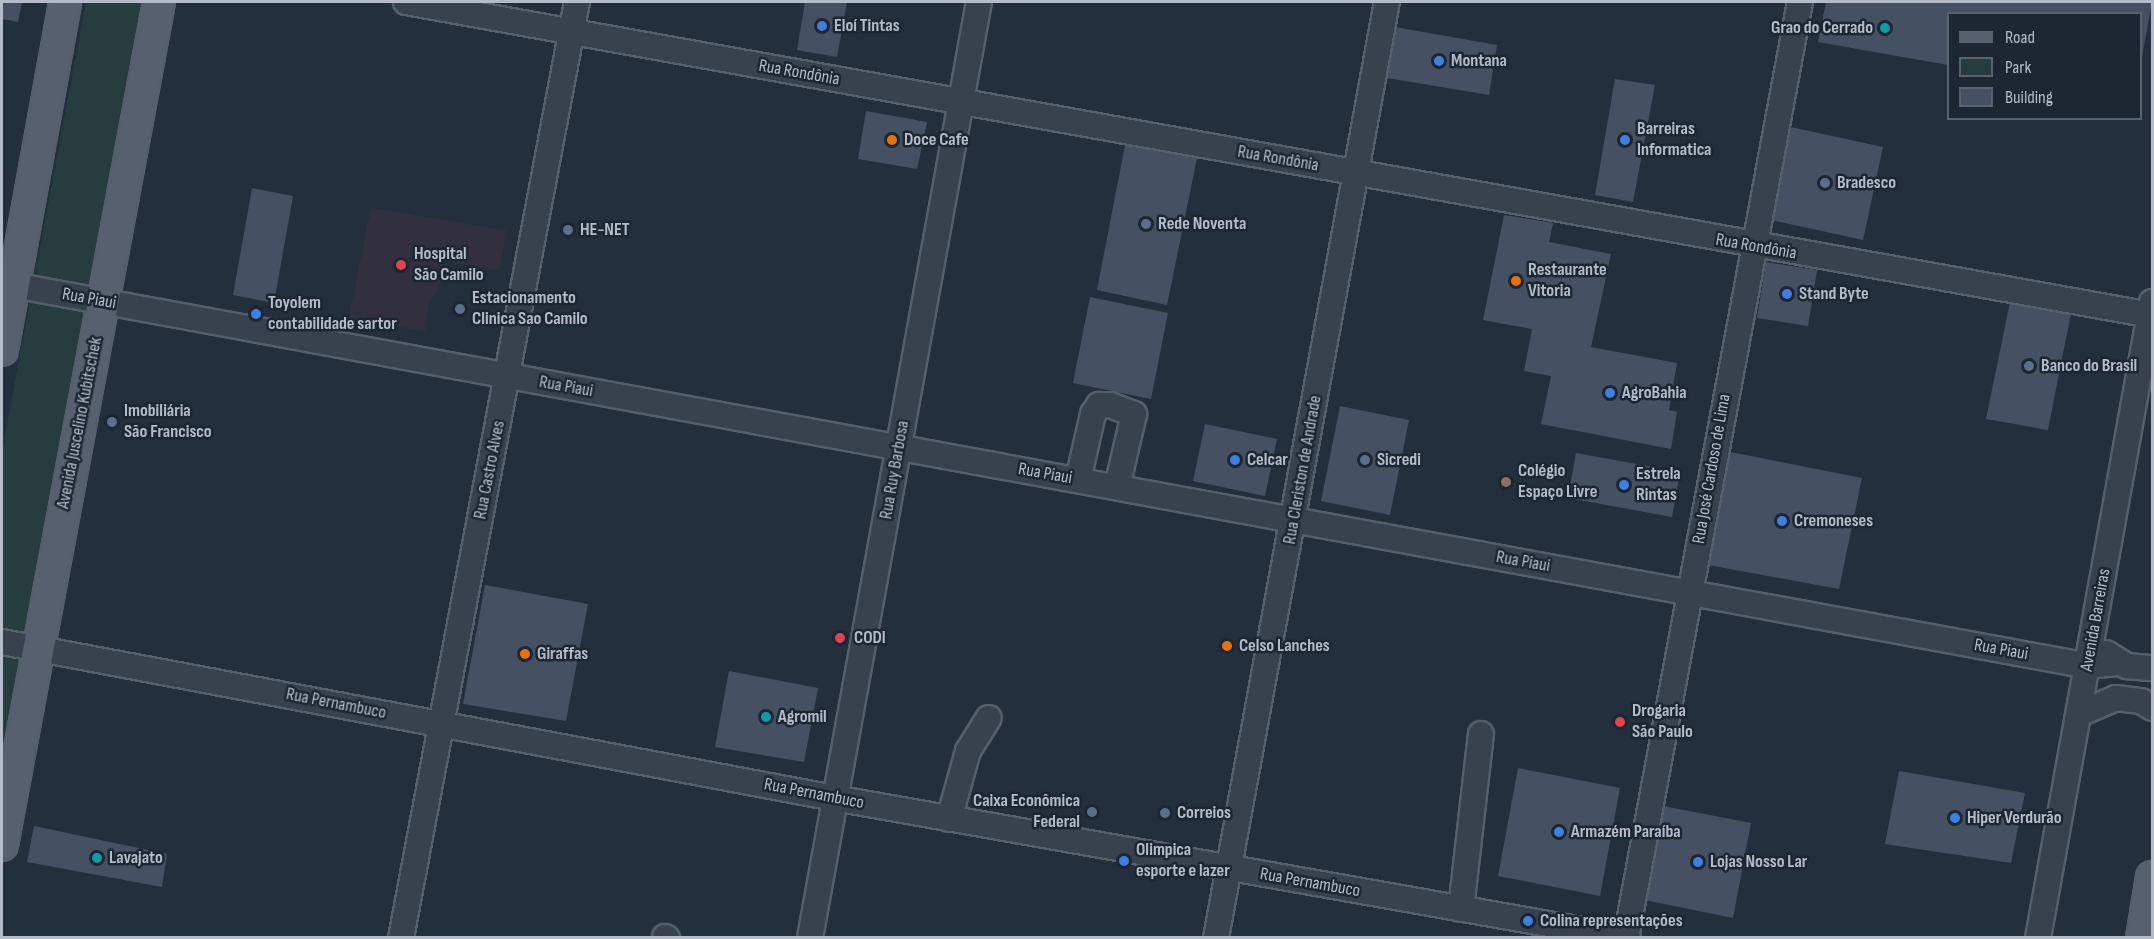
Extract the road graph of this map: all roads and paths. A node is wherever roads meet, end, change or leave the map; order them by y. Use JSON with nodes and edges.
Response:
{"nodes":[{"id":1,"x":65,"y":2,"type":"edge"},
{"id":2,"x":159,"y":2,"type":"edge"},
{"id":3,"x":406,"y":2,"type":"edge"},
{"id":4,"x":577,"y":2,"type":"edge"},
{"id":5,"x":979,"y":2,"type":"edge"},
{"id":6,"x":1387,"y":2,"type":"edge"},
{"id":7,"x":1800,"y":2,"type":"edge"},
{"id":8,"x":572,"y":32,"type":"junction"},
{"id":9,"x":961,"y":103,"type":"junction"},
{"id":10,"x":1356,"y":172,"type":"junction"},
{"id":11,"x":1752,"y":247,"type":"junction"},
{"id":12,"x":8,"y":284,"type":"edge"},
{"id":13,"x":103,"y":301,"type":"junction"},
{"id":14,"x":2151,"y":309,"type":"edge"},
{"id":15,"x":2,"y":350,"type":"edge"},
{"id":16,"x":507,"y":377,"type":"junction"},
{"id":17,"x":899,"y":447,"type":"junction"},
{"id":18,"x":1078,"y":480,"type":"junction"},
{"id":19,"x":1117,"y":487,"type":"junction"},
{"id":20,"x":1294,"y":520,"type":"junction"},
{"id":21,"x":1690,"y":593,"type":"junction"},
{"id":22,"x":2097,"y":617,"type":"junction"},
{"id":23,"x":2,"y":642,"type":"edge"},
{"id":24,"x":38,"y":648,"type":"junction"},
{"id":25,"x":2117,"y":663,"type":"junction"},
{"id":26,"x":2088,"y":666,"type":"junction"},
{"id":27,"x":2152,"y":668,"type":"edge"},
{"id":28,"x":2152,"y":708,"type":"edge"},
{"id":29,"x":2079,"y":714,"type":"junction"},
{"id":30,"x":989,"y":718,"type":"dead end"},
{"id":31,"x":24,"y":722,"type":"junction"},
{"id":32,"x":443,"y":724,"type":"junction"},
{"id":33,"x":1481,"y":734,"type":"dead end"},
{"id":34,"x":2,"y":767,"type":"edge"},
{"id":35,"x":834,"y":798,"type":"junction"},
{"id":36,"x":948,"y":819,"type":"junction"},
{"id":37,"x":2,"y":845,"type":"edge"},
{"id":38,"x":1229,"y":869,"type":"junction"},
{"id":39,"x":2152,"y":878,"type":"edge"},
{"id":40,"x":1461,"y":909,"type":"junction"},
{"id":41,"x":1626,"y":937,"type":"edge"},
{"id":42,"x":401,"y":938,"type":"edge"},
{"id":43,"x":810,"y":938,"type":"edge"},
{"id":44,"x":1216,"y":938,"type":"edge"},
{"id":45,"x":2038,"y":938,"type":"edge"},
{"id":46,"x":2142,"y":938,"type":"edge"}],
"edges":[{"from":1,"to":12,"type":"main road"},
{"from":2,"to":13,"type":"main road","name":"Avenida Juscelino Kubitschek"},
{"from":3,"to":8,"type":"street","name":"Rua Rondônia"},
{"from":4,"to":8,"type":"street","name":"Rua Castro Alves"},
{"from":5,"to":9,"type":"street","name":"Rua Ruy Barbosa"},
{"from":6,"to":10,"type":"street","name":"Rua Cleriston de Andrade"},
{"from":7,"to":11,"type":"street","name":"Rua José Cardoso de Lima"},
{"from":8,"to":9,"type":"street","name":"Rua Rondônia"},
{"from":8,"to":16,"type":"street","name":"Rua Castro Alves"},
{"from":9,"to":10,"type":"street","name":"Rua Rondônia"},
{"from":9,"to":17,"type":"street","name":"Rua Ruy Barbosa"},
{"from":10,"to":11,"type":"street","name":"Rua Rondônia"},
{"from":10,"to":20,"type":"street","name":"Rua Cleriston de Andrade"},
{"from":11,"to":14,"type":"street","name":"Rua Rondônia"},
{"from":11,"to":21,"type":"street","name":"Rua José Cardoso de Lima"},
{"from":12,"to":13,"type":"street","name":"Rua Piaui"},
{"from":12,"to":15,"type":"main road"},
{"from":13,"to":16,"type":"street","name":"Rua Piaui"},
{"from":13,"to":24,"type":"main road","name":"Avenida Juscelino Kubitschek"},
{"from":14,"to":22,"type":"street","name":"Avenida Barreiras"},
{"from":16,"to":17,"type":"street","name":"Rua Piaui"},
{"from":16,"to":32,"type":"street","name":"Rua Castro Alves"},
{"from":17,"to":18,"type":"street","name":"Rua Piaui"},
{"from":17,"to":35,"type":"street","name":"Rua Ruy Barbosa"},
{"from":18,"to":19,"type":"street","name":"Rua Piaui"},
{"from":18,"to":19,"type":"street"},
{"from":19,"to":20,"type":"street","name":"Rua Piaui"},
{"from":20,"to":21,"type":"street","name":"Rua Piaui"},
{"from":20,"to":38,"type":"street","name":"Rua Cleriston de Andrade"},
{"from":21,"to":26,"type":"street","name":"Rua Piaui"},
{"from":21,"to":41,"type":"street","name":"Rua José Cardoso de Lima"},
{"from":22,"to":25,"type":"street"},
{"from":22,"to":26,"type":"street","name":"Avenida Barreiras"},
{"from":23,"to":24,"type":"street","name":"Rua Pernambuco"},
{"from":24,"to":31,"type":"main road","name":"Avenida Juscelino Kubitschek"},
{"from":24,"to":32,"type":"street","name":"Rua Pernambuco"},
{"from":25,"to":26,"type":"street","name":"Rua Piaui"},
{"from":25,"to":27,"type":"street","name":"Rua Piaui"},
{"from":26,"to":29,"type":"street","name":"Avenida Barreiras"},
{"from":28,"to":29,"type":"street"},
{"from":29,"to":45,"type":"street","name":"Avenida Barreiras"},
{"from":30,"to":36,"type":"street"},
{"from":31,"to":34,"type":"main road"},
{"from":31,"to":37,"type":"main road","name":"Avenida Juscelino Kubitschek"},
{"from":32,"to":35,"type":"street","name":"Rua Pernambuco"},
{"from":32,"to":42,"type":"street","name":"Rua Castro Alves"},
{"from":33,"to":40,"type":"street"},
{"from":35,"to":36,"type":"street","name":"Rua Pernambuco"},
{"from":35,"to":43,"type":"street","name":"Rua Ruy Barbosa"},
{"from":36,"to":38,"type":"street","name":"Rua Pernambuco"},
{"from":38,"to":40,"type":"street","name":"Rua Pernambuco"},
{"from":38,"to":44,"type":"street","name":"Rua Cleriston de Andrade"},
{"from":39,"to":46,"type":"main road"},
{"from":40,"to":41,"type":"street","name":"Rua Pernambuco"}]}
